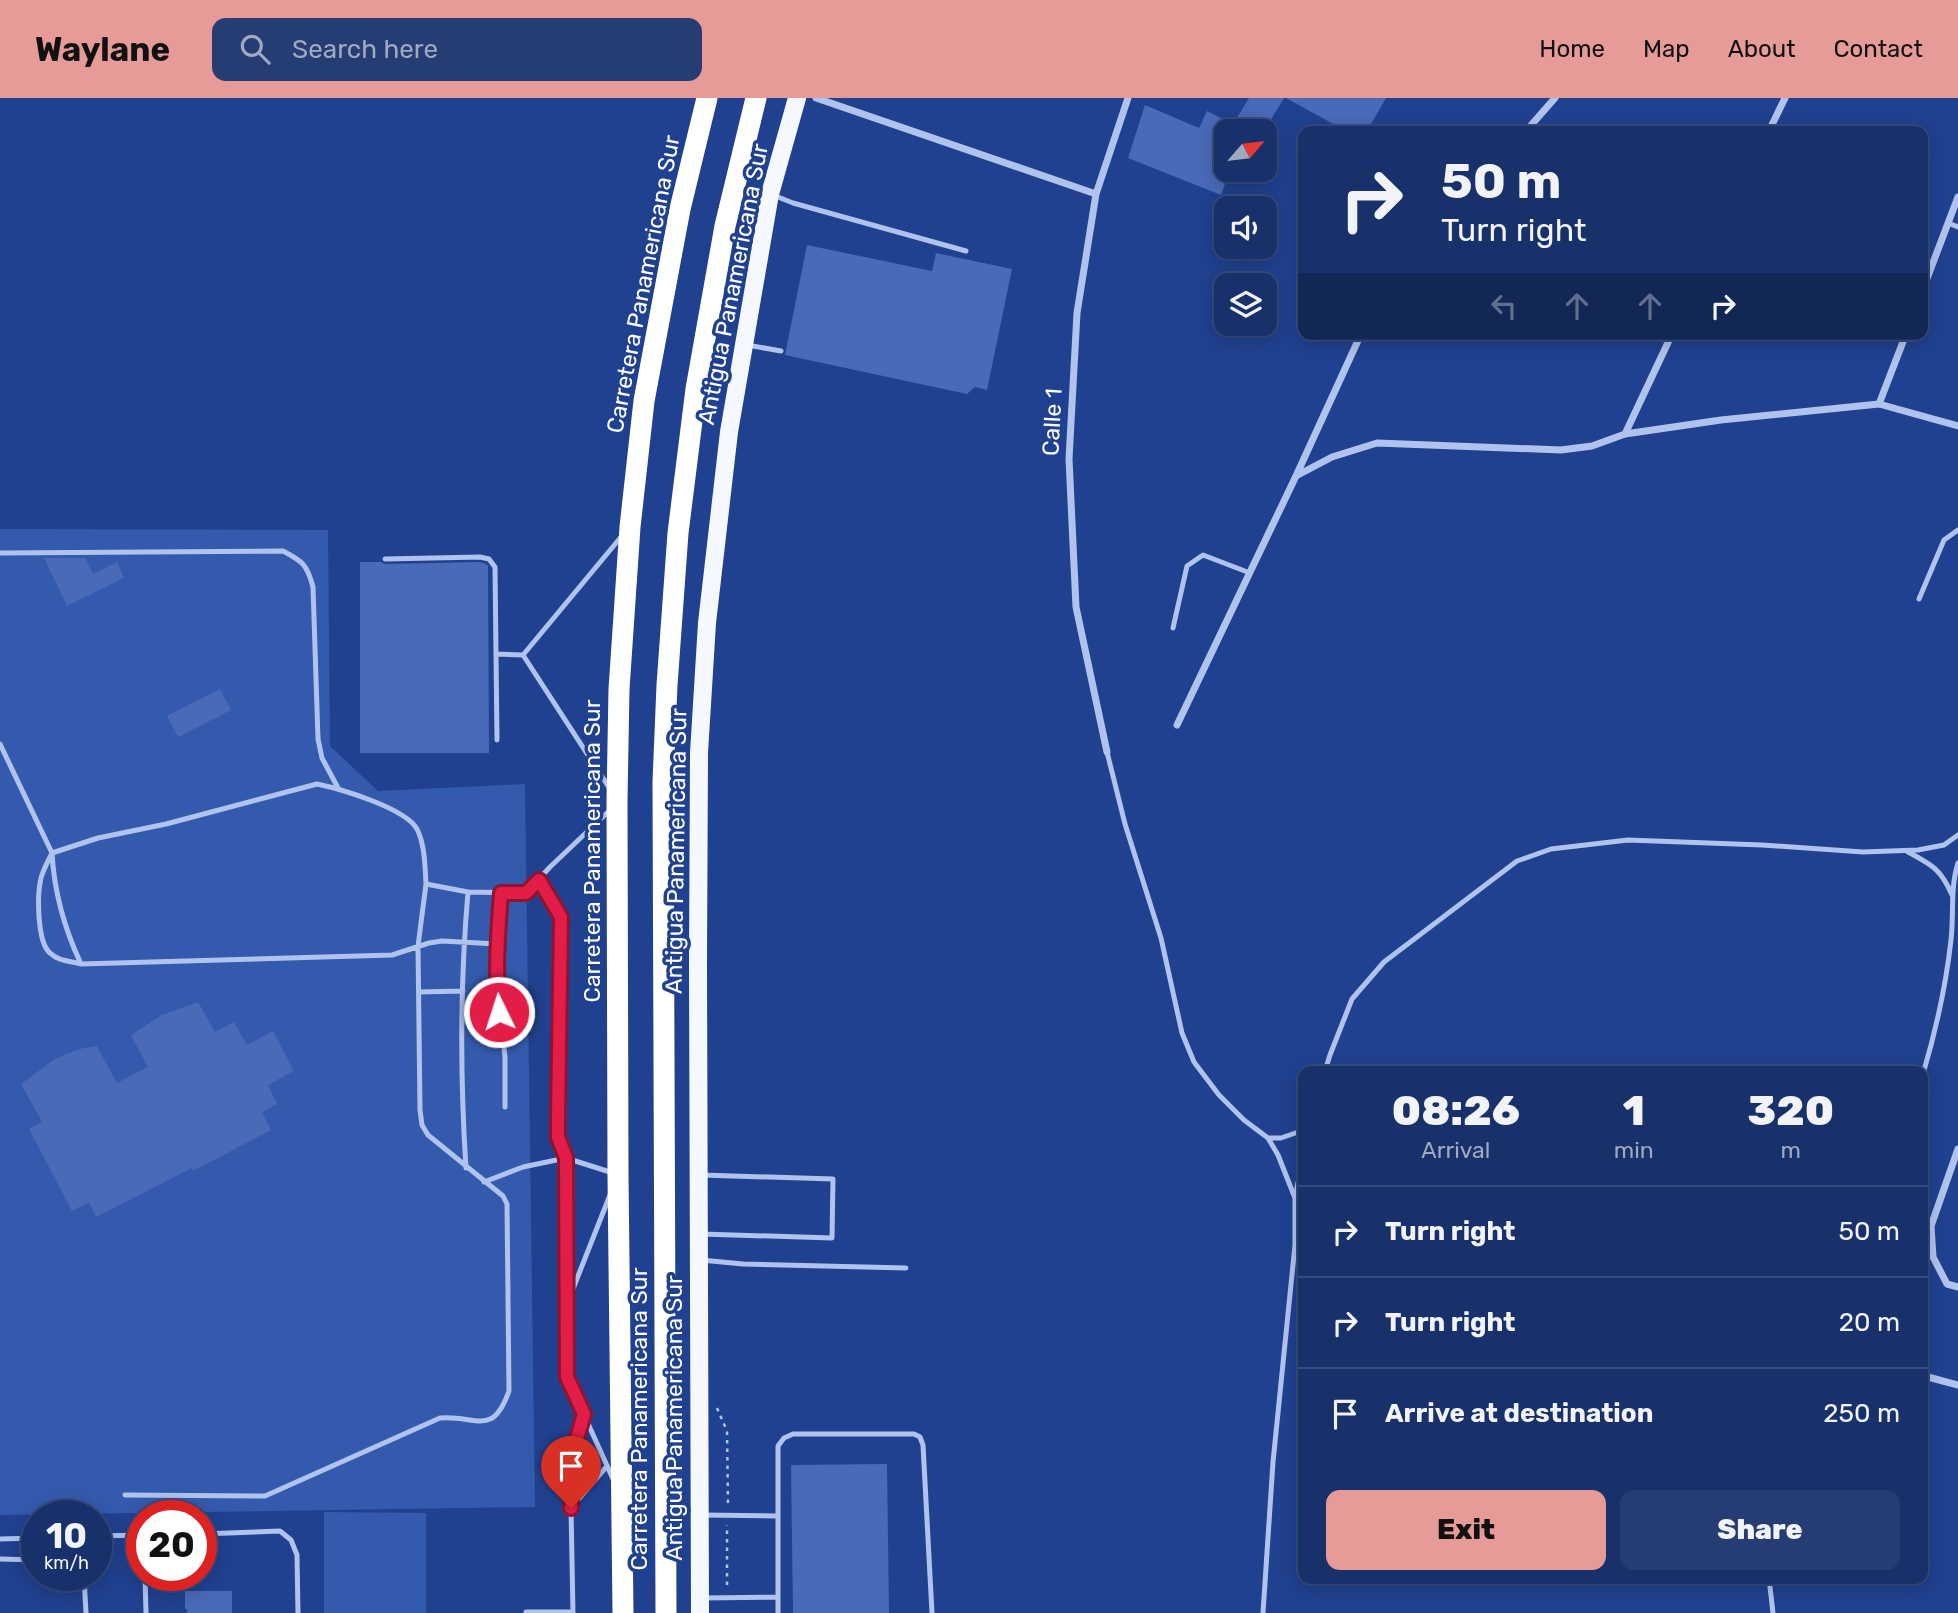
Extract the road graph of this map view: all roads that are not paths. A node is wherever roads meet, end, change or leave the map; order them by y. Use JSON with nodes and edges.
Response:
{"nodes":[{"id":1,"x":708,"y":98,"type":"edge"},
{"id":2,"x":756,"y":98,"type":"edge"},
{"id":3,"x":797,"y":98,"type":"edge"},
{"id":4,"x":816,"y":98,"type":"edge"},
{"id":5,"x":1128,"y":98,"type":"edge"},
{"id":6,"x":1555,"y":98,"type":"edge"},
{"id":7,"x":1785,"y":98,"type":"edge"},
{"id":8,"x":1530,"y":126,"type":"edge"},
{"id":9,"x":1771,"y":126,"type":"edge"},
{"id":10,"x":770,"y":194,"type":"junction"},
{"id":11,"x":1096,"y":194,"type":"junction"},
{"id":12,"x":1958,"y":197,"type":"edge"},
{"id":13,"x":1948,"y":223,"type":"junction"},
{"id":14,"x":1958,"y":227,"type":"edge"},
{"id":15,"x":965,"y":251,"type":"dead end"},
{"id":16,"x":1928,"y":276,"type":"edge"},
{"id":17,"x":1358,"y":340,"type":"edge"},
{"id":18,"x":1669,"y":340,"type":"edge"},
{"id":19,"x":1904,"y":340,"type":"edge"},
{"id":20,"x":744,"y":345,"type":"junction"},
{"id":21,"x":781,"y":351,"type":"dead end"},
{"id":22,"x":1880,"y":404,"type":"junction"},
{"id":23,"x":1958,"y":426,"type":"edge"},
{"id":24,"x":1625,"y":434,"type":"junction"},
{"id":25,"x":1296,"y":476,"type":"junction"},
{"id":26,"x":630,"y":527,"type":"junction"},
{"id":27,"x":1958,"y":530,"type":"edge"},
{"id":28,"x":0,"y":553,"type":"edge"},
{"id":29,"x":384,"y":559,"type":"dead end"},
{"id":30,"x":1250,"y":573,"type":"junction"},
{"id":31,"x":1919,"y":599,"type":"dead end"},
{"id":32,"x":1173,"y":628,"type":"dead end"},
{"id":33,"x":496,"y":654,"type":"junction"},
{"id":34,"x":523,"y":655,"type":"junction"},
{"id":35,"x":1177,"y":725,"type":"dead end"},
{"id":36,"x":496,"y":740,"type":"dead end"},
{"id":37,"x":0,"y":744,"type":"edge"},
{"id":38,"x":1107,"y":752,"type":"joint"},
{"id":39,"x":338,"y":788,"type":"junction"},
{"id":40,"x":617,"y":802,"type":"junction"},
{"id":41,"x":1958,"y":835,"type":"edge"},
{"id":42,"x":1905,"y":851,"type":"junction"},
{"id":43,"x":52,"y":853,"type":"junction"},
{"id":44,"x":1958,"y":863,"type":"edge"},
{"id":45,"x":539,"y":880,"type":"junction"},
{"id":46,"x":426,"y":884,"type":"junction"},
{"id":47,"x":468,"y":892,"type":"junction"},
{"id":48,"x":501,"y":893,"type":"junction"},
{"id":49,"x":1953,"y":897,"type":"junction"},
{"id":50,"x":464,"y":942,"type":"junction"},
{"id":51,"x":497,"y":944,"type":"junction"},
{"id":52,"x":418,"y":946,"type":"junction"},
{"id":53,"x":81,"y":964,"type":"junction"},
{"id":54,"x":463,"y":991,"type":"junction"},
{"id":55,"x":419,"y":992,"type":"junction"},
{"id":56,"x":1326,"y":1066,"type":"edge"},
{"id":57,"x":1925,"y":1066,"type":"edge"},
{"id":58,"x":505,"y":1107,"type":"dead end"},
{"id":59,"x":1298,"y":1132,"type":"edge"},
{"id":60,"x":1268,"y":1138,"type":"junction"},
{"id":61,"x":1958,"y":1149,"type":"edge"},
{"id":62,"x":566,"y":1158,"type":"junction"},
{"id":63,"x":466,"y":1168,"type":"junction"},
{"id":64,"x":1954,"y":1171,"type":"edge"},
{"id":65,"x":618,"y":1175,"type":"junction"},
{"id":66,"x":698,"y":1175,"type":"junction"},
{"id":67,"x":484,"y":1182,"type":"junction"},
{"id":68,"x":1298,"y":1183,"type":"edge"},
{"id":69,"x":1295,"y":1198,"type":"junction"},
{"id":70,"x":698,"y":1234,"type":"junction"},
{"id":71,"x":697,"y":1260,"type":"junction"},
{"id":72,"x":906,"y":1268,"type":"dead end"},
{"id":73,"x":1958,"y":1287,"type":"edge"},
{"id":74,"x":567,"y":1304,"type":"junction"},
{"id":75,"x":1928,"y":1377,"type":"dead end"},
{"id":76,"x":1958,"y":1385,"type":"edge"},
{"id":77,"x":584,"y":1414,"type":"junction"},
{"id":78,"x":614,"y":1458,"type":"junction"},
{"id":79,"x":125,"y":1495,"type":"dead end"},
{"id":80,"x":571,"y":1508,"type":"junction"},
{"id":81,"x":699,"y":1514,"type":"junction"},
{"id":82,"x":777,"y":1516,"type":"junction"},
{"id":83,"x":217,"y":1533,"type":"edge"},
{"id":84,"x":21,"y":1538,"type":"edge"},
{"id":85,"x":0,"y":1539,"type":"edge"},
{"id":86,"x":0,"y":1559,"type":"edge"},
{"id":87,"x":21,"y":1560,"type":"edge"},
{"id":88,"x":1770,"y":1584,"type":"edge"},
{"id":89,"x":84,"y":1591,"type":"edge"},
{"id":90,"x":145,"y":1591,"type":"edge"},
{"id":91,"x":778,"y":1597,"type":"junction"},
{"id":92,"x":699,"y":1606,"type":"edge"},
{"id":93,"x":526,"y":1612,"type":"edge"},
{"id":94,"x":573,"y":1612,"type":"edge"},
{"id":95,"x":86,"y":1613,"type":"edge"},
{"id":96,"x":146,"y":1613,"type":"edge"},
{"id":97,"x":298,"y":1613,"type":"edge"},
{"id":98,"x":623,"y":1613,"type":"edge"},
{"id":99,"x":666,"y":1613,"type":"edge"},
{"id":100,"x":778,"y":1613,"type":"edge"},
{"id":101,"x":932,"y":1613,"type":"edge"},
{"id":102,"x":1264,"y":1613,"type":"edge"},
{"id":103,"x":1773,"y":1613,"type":"edge"}],
"edges":[{"from":1,"to":26,"type":"highway","name":"Carretera Panamericana Sur"},
{"from":2,"to":99,"type":"highway","name":"Carretera Panamericana Sur"},
{"from":3,"to":10,"type":"main road","name":"Antigua Panamericana Sur"},
{"from":4,"to":11,"type":"street"},
{"from":5,"to":11,"type":"street","name":"Calle 1"},
{"from":6,"to":8,"type":"street"},
{"from":7,"to":9,"type":"street"},
{"from":10,"to":15,"type":"lane"},
{"from":10,"to":20,"type":"main road","name":"Antigua Panamericana Sur"},
{"from":11,"to":38,"type":"street","name":"Calle 1"},
{"from":12,"to":13,"type":"street"},
{"from":13,"to":14,"type":"lane"},
{"from":13,"to":16,"type":"street"},
{"from":17,"to":25,"type":"street"},
{"from":18,"to":24,"type":"street"},
{"from":19,"to":22,"type":"street"},
{"from":20,"to":21,"type":"lane"},
{"from":20,"to":66,"type":"main road","name":"Antigua Panamericana Sur"},
{"from":22,"to":23,"type":"street"},
{"from":22,"to":24,"type":"street"},
{"from":24,"to":25,"type":"street"},
{"from":25,"to":30,"type":"street"},
{"from":26,"to":34,"type":"lane"},
{"from":26,"to":40,"type":"highway","name":"Carretera Panamericana Sur"},
{"from":27,"to":31,"type":"lane"},
{"from":28,"to":39,"type":"lane"},
{"from":29,"to":33,"type":"lane"},
{"from":30,"to":32,"type":"lane"},
{"from":30,"to":35,"type":"street"},
{"from":33,"to":34,"type":"lane"},
{"from":33,"to":36,"type":"lane"},
{"from":34,"to":40,"type":"lane"},
{"from":37,"to":43,"type":"lane"},
{"from":38,"to":60,"type":"lane"},
{"from":39,"to":43,"type":"lane"},
{"from":39,"to":46,"type":"lane"},
{"from":40,"to":45,"type":"lane"},
{"from":40,"to":65,"type":"highway","name":"Carretera Panamericana Sur"},
{"from":41,"to":42,"type":"lane"},
{"from":42,"to":49,"type":"lane"},
{"from":42,"to":56,"type":"lane"},
{"from":43,"to":53,"type":"lane"},
{"from":43,"to":53,"type":"lane"},
{"from":44,"to":49,"type":"lane"},
{"from":45,"to":48,"type":"lane"},
{"from":45,"to":62,"type":"lane"},
{"from":46,"to":47,"type":"lane"},
{"from":46,"to":52,"type":"lane"},
{"from":47,"to":48,"type":"lane"},
{"from":47,"to":50,"type":"lane"},
{"from":48,"to":51,"type":"lane"},
{"from":49,"to":57,"type":"lane"},
{"from":50,"to":51,"type":"lane"},
{"from":50,"to":52,"type":"lane"},
{"from":50,"to":54,"type":"lane"},
{"from":51,"to":58,"type":"lane"},
{"from":52,"to":53,"type":"lane"},
{"from":52,"to":55,"type":"lane"},
{"from":54,"to":55,"type":"lane"},
{"from":54,"to":63,"type":"lane"},
{"from":55,"to":63,"type":"lane"},
{"from":59,"to":60,"type":"lane"},
{"from":60,"to":69,"type":"lane"},
{"from":61,"to":64,"type":"street"},
{"from":62,"to":65,"type":"lane"},
{"from":62,"to":67,"type":"lane"},
{"from":62,"to":74,"type":"lane"},
{"from":63,"to":67,"type":"lane"},
{"from":64,"to":73,"type":"street"},
{"from":65,"to":74,"type":"lane"},
{"from":65,"to":78,"type":"highway","name":"Carretera Panamericana Sur"},
{"from":66,"to":70,"type":"main road","name":"Antigua Panamericana Sur"},
{"from":66,"to":70,"type":"lane"},
{"from":67,"to":79,"type":"lane"},
{"from":68,"to":69,"type":"lane"},
{"from":69,"to":102,"type":"lane"},
{"from":70,"to":71,"type":"main road","name":"Antigua Panamericana Sur"},
{"from":71,"to":72,"type":"lane"},
{"from":71,"to":81,"type":"main road","name":"Antigua Panamericana Sur"},
{"from":74,"to":77,"type":"lane"},
{"from":75,"to":76,"type":"street"},
{"from":77,"to":78,"type":"lane"},
{"from":77,"to":80,"type":"lane"},
{"from":78,"to":80,"type":"lane"},
{"from":78,"to":98,"type":"highway","name":"Carretera Panamericana Sur"},
{"from":80,"to":94,"type":"lane"},
{"from":81,"to":82,"type":"lane"},
{"from":81,"to":92,"type":"main road","name":"Antigua Panamericana Sur"},
{"from":82,"to":91,"type":"lane"},
{"from":82,"to":101,"type":"lane"},
{"from":83,"to":97,"type":"lane"},
{"from":84,"to":85,"type":"lane"},
{"from":86,"to":87,"type":"lane"},
{"from":88,"to":103,"type":"lane"},
{"from":89,"to":95,"type":"lane"},
{"from":90,"to":96,"type":"lane"},
{"from":91,"to":92,"type":"lane"},
{"from":91,"to":100,"type":"lane"},
{"from":93,"to":94,"type":"lane"}]}
